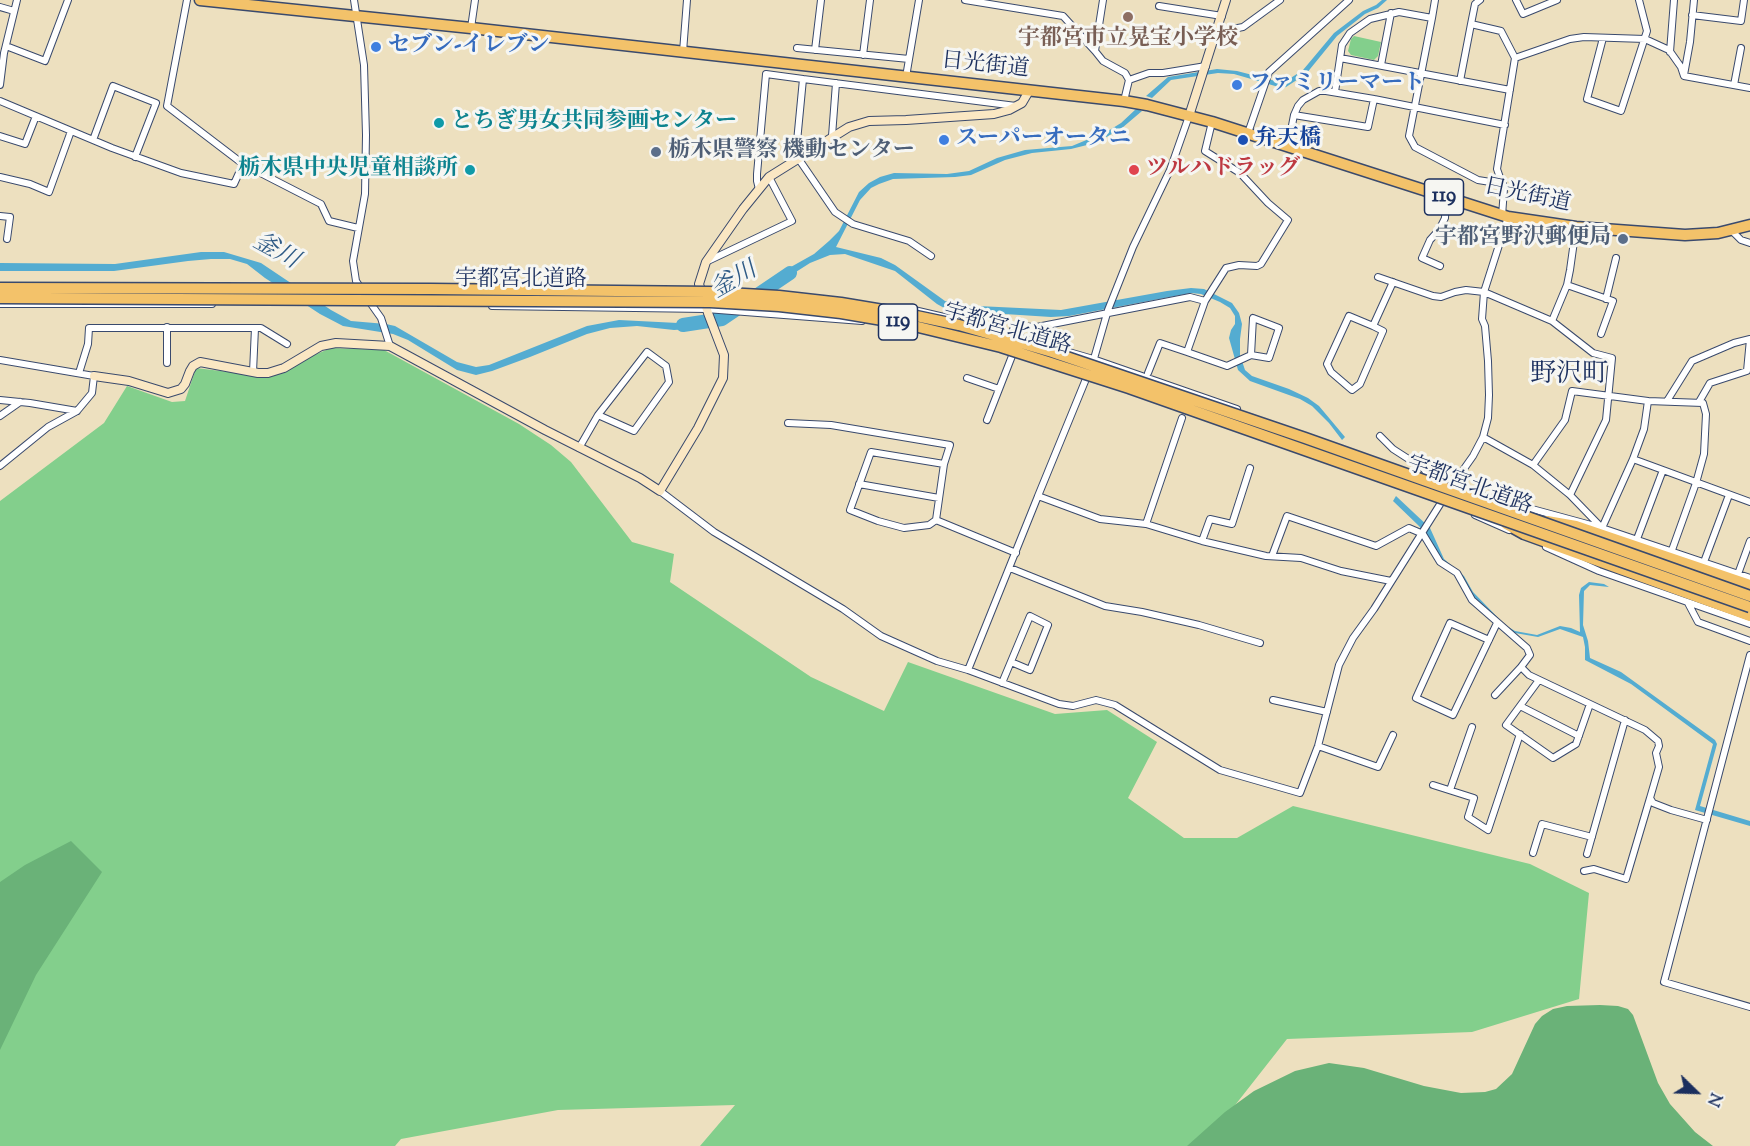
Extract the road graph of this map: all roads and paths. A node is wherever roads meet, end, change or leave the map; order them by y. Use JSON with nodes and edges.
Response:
{"nodes":[{"id":1,"x":17,"y":0,"type":"edge"},
{"id":2,"x":68,"y":0,"type":"edge"},
{"id":3,"x":187,"y":0,"type":"edge"},
{"id":4,"x":200,"y":0,"type":"edge"},
{"id":5,"x":354,"y":0,"type":"edge"},
{"id":6,"x":475,"y":0,"type":"edge"},
{"id":7,"x":687,"y":0,"type":"edge"},
{"id":8,"x":820,"y":0,"type":"edge"},
{"id":9,"x":870,"y":0,"type":"edge"},
{"id":10,"x":919,"y":0,"type":"edge"},
{"id":11,"x":965,"y":0,"type":"edge"},
{"id":12,"x":1104,"y":0,"type":"edge"},
{"id":13,"x":1226,"y":0,"type":"edge"},
{"id":14,"x":1280,"y":0,"type":"edge"},
{"id":15,"x":1349,"y":0,"type":"edge"},
{"id":16,"x":1436,"y":0,"type":"edge"},
{"id":17,"x":1480,"y":0,"type":"edge"},
{"id":18,"x":1516,"y":0,"type":"edge"},
{"id":19,"x":1557,"y":0,"type":"edge"},
{"id":20,"x":1639,"y":0,"type":"edge"},
{"id":21,"x":1674,"y":0,"type":"edge"},
{"id":22,"x":1694,"y":0,"type":"edge"},
{"id":23,"x":1744,"y":0,"type":"edge"},
{"id":24,"x":1159,"y":6,"type":"dead end"},
{"id":25,"x":0,"y":7,"type":"edge"},
{"id":26,"x":14,"y":11,"type":"junction"},
{"id":27,"x":1391,"y":13,"type":"junction"},
{"id":28,"x":1692,"y":15,"type":"junction"},
{"id":29,"x":1222,"y":16,"type":"junction"},
{"id":30,"x":356,"y":17,"type":"junction"},
{"id":31,"x":1432,"y":18,"type":"junction"},
{"id":32,"x":1472,"y":24,"type":"junction"},
{"id":33,"x":471,"y":28,"type":"junction"},
{"id":34,"x":1217,"y":32,"type":"junction"},
{"id":35,"x":1603,"y":38,"type":"junction"},
{"id":36,"x":1645,"y":39,"type":"junction"},
{"id":37,"x":797,"y":48,"type":"dead end"},
{"id":38,"x":1741,"y":48,"type":"dead end"},
{"id":39,"x":815,"y":50,"type":"junction"},
{"id":40,"x":3,"y":51,"type":"edge"},
{"id":41,"x":1095,"y":51,"type":"junction"},
{"id":42,"x":684,"y":52,"type":"junction"},
{"id":43,"x":1670,"y":52,"type":"junction"},
{"id":44,"x":863,"y":55,"type":"junction"},
{"id":45,"x":1340,"y":58,"type":"junction"},
{"id":46,"x":1515,"y":58,"type":"junction"},
{"id":47,"x":909,"y":59,"type":"junction"},
{"id":48,"x":1381,"y":65,"type":"junction"},
{"id":49,"x":1204,"y":71,"type":"junction"},
{"id":50,"x":1421,"y":73,"type":"junction"},
{"id":51,"x":1684,"y":76,"type":"junction"},
{"id":52,"x":906,"y":77,"type":"junction"},
{"id":53,"x":803,"y":79,"type":"junction"},
{"id":54,"x":1129,"y":80,"type":"junction"},
{"id":55,"x":1460,"y":81,"type":"junction"},
{"id":56,"x":836,"y":83,"type":"junction"},
{"id":57,"x":0,"y":85,"type":"edge"},
{"id":58,"x":1734,"y":85,"type":"junction"},
{"id":59,"x":1750,"y":88,"type":"edge"},
{"id":60,"x":1510,"y":90,"type":"junction"},
{"id":61,"x":1029,"y":91,"type":"junction"},
{"id":62,"x":1335,"y":92,"type":"junction"},
{"id":63,"x":1374,"y":99,"type":"junction"},
{"id":64,"x":0,"y":101,"type":"edge"},
{"id":65,"x":1124,"y":101,"type":"junction"},
{"id":66,"x":1016,"y":106,"type":"junction"},
{"id":67,"x":1414,"y":107,"type":"junction"},
{"id":68,"x":1294,"y":115,"type":"junction"},
{"id":69,"x":36,"y":116,"type":"junction"},
{"id":70,"x":1190,"y":116,"type":"junction"},
{"id":71,"x":1212,"y":122,"type":"junction"},
{"id":72,"x":1505,"y":125,"type":"junction"},
{"id":73,"x":71,"y":131,"type":"junction"},
{"id":74,"x":1248,"y":133,"type":"junction"},
{"id":75,"x":0,"y":136,"type":"edge"},
{"id":76,"x":832,"y":136,"type":"junction"},
{"id":77,"x":93,"y":140,"type":"junction"},
{"id":78,"x":1288,"y":146,"type":"junction"},
{"id":79,"x":135,"y":156,"type":"junction"},
{"id":80,"x":798,"y":158,"type":"junction"},
{"id":81,"x":243,"y":164,"type":"junction"},
{"id":82,"x":0,"y":177,"type":"edge"},
{"id":83,"x":769,"y":177,"type":"junction"},
{"id":84,"x":1503,"y":184,"type":"junction"},
{"id":85,"x":759,"y":189,"type":"junction"},
{"id":86,"x":1446,"y":198,"type":"junction"},
{"id":87,"x":0,"y":216,"type":"edge"},
{"id":88,"x":1505,"y":217,"type":"junction"},
{"id":89,"x":1750,"y":225,"type":"edge"},
{"id":90,"x":1576,"y":227,"type":"junction"},
{"id":91,"x":358,"y":228,"type":"junction"},
{"id":92,"x":1730,"y":230,"type":"junction"},
{"id":93,"x":7,"y":239,"type":"dead end"},
{"id":94,"x":1750,"y":243,"type":"edge"},
{"id":95,"x":931,"y":256,"type":"dead end"},
{"id":96,"x":1616,"y":258,"type":"dead end"},
{"id":97,"x":706,"y":262,"type":"junction"},
{"id":98,"x":1440,"y":266,"type":"dead end"},
{"id":99,"x":1377,"y":277,"type":"dead end"},
{"id":100,"x":1393,"y":282,"type":"junction"},
{"id":101,"x":358,"y":285,"type":"junction"},
{"id":102,"x":1567,"y":285,"type":"junction"},
{"id":103,"x":0,"y":286,"type":"edge"},
{"id":104,"x":700,"y":288,"type":"junction"},
{"id":105,"x":1484,"y":292,"type":"junction"},
{"id":106,"x":0,"y":298,"type":"edge"},
{"id":107,"x":1606,"y":298,"type":"junction"},
{"id":108,"x":1204,"y":301,"type":"junction"},
{"id":109,"x":0,"y":304,"type":"edge"},
{"id":110,"x":372,"y":304,"type":"junction"},
{"id":111,"x":707,"y":311,"type":"junction"},
{"id":112,"x":1107,"y":314,"type":"junction"},
{"id":113,"x":1551,"y":321,"type":"junction"},
{"id":114,"x":1373,"y":326,"type":"junction"},
{"id":115,"x":166,"y":327,"type":"junction"},
{"id":116,"x":255,"y":328,"type":"junction"},
{"id":117,"x":1012,"y":334,"type":"junction"},
{"id":118,"x":1601,"y":334,"type":"dead end"},
{"id":119,"x":389,"y":342,"type":"junction"},
{"id":120,"x":287,"y":344,"type":"dead end"},
{"id":121,"x":1187,"y":352,"type":"junction"},
{"id":122,"x":1251,"y":355,"type":"junction"},
{"id":123,"x":1012,"y":356,"type":"junction"},
{"id":124,"x":1093,"y":359,"type":"junction"},
{"id":125,"x":0,"y":360,"type":"edge"},
{"id":126,"x":167,"y":363,"type":"dead end"},
{"id":127,"x":253,"y":372,"type":"junction"},
{"id":128,"x":79,"y":373,"type":"junction"},
{"id":129,"x":1148,"y":373,"type":"dead end"},
{"id":130,"x":94,"y":376,"type":"junction"},
{"id":131,"x":967,"y":378,"type":"dead end"},
{"id":132,"x":1087,"y":378,"type":"junction"},
{"id":133,"x":999,"y":389,"type":"junction"},
{"id":134,"x":1609,"y":397,"type":"junction"},
{"id":135,"x":0,"y":400,"type":"edge"},
{"id":136,"x":1648,"y":401,"type":"junction"},
{"id":137,"x":1667,"y":401,"type":"junction"},
{"id":138,"x":21,"y":402,"type":"junction"},
{"id":139,"x":1699,"y":402,"type":"junction"},
{"id":140,"x":77,"y":411,"type":"junction"},
{"id":141,"x":598,"y":415,"type":"junction"},
{"id":142,"x":0,"y":416,"type":"edge"},
{"id":143,"x":1182,"y":418,"type":"dead end"},
{"id":144,"x":987,"y":420,"type":"dead end"},
{"id":145,"x":788,"y":423,"type":"dead end"},
{"id":146,"x":1380,"y":436,"type":"dead end"},
{"id":147,"x":1483,"y":437,"type":"junction"},
{"id":148,"x":579,"y":447,"type":"junction"},
{"id":149,"x":1633,"y":459,"type":"junction"},
{"id":150,"x":944,"y":464,"type":"junction"},
{"id":151,"x":1533,"y":465,"type":"junction"},
{"id":152,"x":0,"y":466,"type":"edge"},
{"id":153,"x":1250,"y":468,"type":"dead end"},
{"id":154,"x":1663,"y":470,"type":"junction"},
{"id":155,"x":1430,"y":479,"type":"junction"},
{"id":156,"x":1696,"y":483,"type":"junction"},
{"id":157,"x":859,"y":484,"type":"junction"},
{"id":158,"x":1451,"y":487,"type":"junction"},
{"id":159,"x":660,"y":491,"type":"junction"},
{"id":160,"x":1570,"y":495,"type":"junction"},
{"id":161,"x":1729,"y":495,"type":"junction"},
{"id":162,"x":1038,"y":496,"type":"junction"},
{"id":163,"x":939,"y":498,"type":"junction"},
{"id":164,"x":1442,"y":502,"type":"junction"},
{"id":165,"x":1750,"y":502,"type":"edge"},
{"id":166,"x":1485,"y":513,"type":"junction"},
{"id":167,"x":1532,"y":519,"type":"junction"},
{"id":168,"x":936,"y":520,"type":"junction"},
{"id":169,"x":1146,"y":524,"type":"junction"},
{"id":170,"x":1602,"y":528,"type":"junction"},
{"id":171,"x":1423,"y":534,"type":"junction"},
{"id":172,"x":1637,"y":539,"type":"junction"},
{"id":173,"x":1202,"y":541,"type":"junction"},
{"id":174,"x":1750,"y":541,"type":"edge"},
{"id":175,"x":1672,"y":550,"type":"junction"},
{"id":176,"x":1016,"y":553,"type":"junction"},
{"id":177,"x":1272,"y":556,"type":"junction"},
{"id":178,"x":1704,"y":562,"type":"junction"},
{"id":179,"x":1010,"y":568,"type":"junction"},
{"id":180,"x":1738,"y":574,"type":"junction"},
{"id":181,"x":1750,"y":578,"type":"edge"},
{"id":182,"x":1391,"y":581,"type":"junction"},
{"id":183,"x":1750,"y":585,"type":"edge"},
{"id":184,"x":1750,"y":596,"type":"edge"},
{"id":185,"x":1688,"y":602,"type":"junction"},
{"id":186,"x":1750,"y":607,"type":"edge"},
{"id":187,"x":1750,"y":616,"type":"edge"},
{"id":188,"x":1497,"y":623,"type":"junction"},
{"id":189,"x":1750,"y":624,"type":"edge"},
{"id":190,"x":1489,"y":640,"type":"junction"},
{"id":191,"x":1750,"y":641,"type":"edge"},
{"id":192,"x":1260,"y":643,"type":"dead end"},
{"id":193,"x":1750,"y":655,"type":"edge"},
{"id":194,"x":1011,"y":662,"type":"junction"},
{"id":195,"x":1749,"y":665,"type":"edge"},
{"id":196,"x":1521,"y":667,"type":"junction"},
{"id":197,"x":968,"y":670,"type":"junction"},
{"id":198,"x":1539,"y":680,"type":"junction"},
{"id":199,"x":1002,"y":683,"type":"junction"},
{"id":200,"x":1495,"y":695,"type":"dead end"},
{"id":201,"x":1273,"y":700,"type":"dead end"},
{"id":202,"x":1590,"y":704,"type":"junction"},
{"id":203,"x":1520,"y":706,"type":"junction"},
{"id":204,"x":1327,"y":712,"type":"junction"},
{"id":205,"x":1625,"y":720,"type":"junction"},
{"id":206,"x":1472,"y":727,"type":"dead end"},
{"id":207,"x":1520,"y":734,"type":"junction"},
{"id":208,"x":1393,"y":735,"type":"dead end"},
{"id":209,"x":1579,"y":736,"type":"junction"},
{"id":210,"x":1318,"y":746,"type":"junction"},
{"id":211,"x":1433,"y":785,"type":"dead end"},
{"id":212,"x":1450,"y":790,"type":"junction"},
{"id":213,"x":1650,"y":798,"type":"junction"},
{"id":214,"x":1707,"y":820,"type":"junction"},
{"id":215,"x":1592,"y":837,"type":"junction"},
{"id":216,"x":1533,"y":853,"type":"dead end"},
{"id":217,"x":1587,"y":854,"type":"dead end"},
{"id":218,"x":1584,"y":871,"type":"dead end"},
{"id":219,"x":1750,"y":1007,"type":"edge"}],
"edges":[{"from":1,"to":26,"type":"street"},
{"from":2,"to":40,"type":"street"},
{"from":3,"to":81,"type":"street"},
{"from":4,"to":30,"type":"highway","name":"日光街道","number":"119"},
{"from":5,"to":30,"type":"street"},
{"from":6,"to":33,"type":"street"},
{"from":7,"to":42,"type":"street"},
{"from":8,"to":39,"type":"street"},
{"from":9,"to":44,"type":"street"},
{"from":10,"to":47,"type":"street"},
{"from":11,"to":41,"type":"street"},
{"from":12,"to":41,"type":"street"},
{"from":13,"to":29,"type":"street"},
{"from":14,"to":34,"type":"street"},
{"from":15,"to":74,"type":"street"},
{"from":16,"to":31,"type":"street"},
{"from":17,"to":32,"type":"street"},
{"from":18,"to":19,"type":"street"},
{"from":20,"to":36,"type":"street"},
{"from":21,"to":43,"type":"street"},
{"from":22,"to":28,"type":"street"},
{"from":23,"to":28,"type":"street"},
{"from":24,"to":29,"type":"street"},
{"from":25,"to":26,"type":"street"},
{"from":26,"to":40,"type":"street"},
{"from":27,"to":31,"type":"street"},
{"from":27,"to":45,"type":"street"},
{"from":27,"to":48,"type":"street"},
{"from":28,"to":51,"type":"street"},
{"from":29,"to":34,"type":"street"},
{"from":30,"to":33,"type":"highway","name":"日光街道","number":"119"},
{"from":30,"to":91,"type":"street"},
{"from":31,"to":50,"type":"street"},
{"from":32,"to":46,"type":"street"},
{"from":32,"to":55,"type":"street"},
{"from":33,"to":42,"type":"highway","name":"日光街道","number":"119"},
{"from":34,"to":49,"type":"street"},
{"from":35,"to":36,"type":"street"},
{"from":35,"to":36,"type":"street"},
{"from":35,"to":46,"type":"street"},
{"from":36,"to":43,"type":"street"},
{"from":37,"to":39,"type":"street"},
{"from":38,"to":58,"type":"street"},
{"from":39,"to":44,"type":"street"},
{"from":40,"to":57,"type":"street"},
{"from":41,"to":54,"type":"street"},
{"from":42,"to":52,"type":"highway","name":"日光街道","number":"119"},
{"from":43,"to":51,"type":"street"},
{"from":44,"to":47,"type":"street"},
{"from":45,"to":48,"type":"street"},
{"from":45,"to":62,"type":"street"},
{"from":46,"to":60,"type":"street"},
{"from":47,"to":52,"type":"street"},
{"from":48,"to":50,"type":"street"},
{"from":49,"to":54,"type":"street"},
{"from":49,"to":70,"type":"street"},
{"from":50,"to":55,"type":"street"},
{"from":50,"to":67,"type":"street"},
{"from":51,"to":58,"type":"street"},
{"from":52,"to":61,"type":"highway","name":"日光街道","number":"119"},
{"from":53,"to":56,"type":"street"},
{"from":53,"to":80,"type":"street"},
{"from":53,"to":85,"type":"street"},
{"from":54,"to":65,"type":"street"},
{"from":55,"to":60,"type":"street"},
{"from":56,"to":66,"type":"street"},
{"from":56,"to":76,"type":"street"},
{"from":58,"to":59,"type":"street"},
{"from":60,"to":72,"type":"street"},
{"from":61,"to":65,"type":"highway","name":"日光街道","number":"119"},
{"from":61,"to":66,"type":"street"},
{"from":62,"to":63,"type":"street"},
{"from":62,"to":68,"type":"street"},
{"from":63,"to":67,"type":"street"},
{"from":63,"to":68,"type":"street"},
{"from":64,"to":69,"type":"street"},
{"from":65,"to":70,"type":"highway","name":"日光街道","number":"119"},
{"from":66,"to":76,"type":"street"},
{"from":67,"to":72,"type":"street"},
{"from":67,"to":84,"type":"street"},
{"from":68,"to":78,"type":"street"},
{"from":69,"to":73,"type":"street"},
{"from":69,"to":75,"type":"street"},
{"from":70,"to":71,"type":"highway","name":"日光街道","number":"119"},
{"from":70,"to":112,"type":"street"},
{"from":71,"to":74,"type":"highway","name":"日光街道","number":"119"},
{"from":71,"to":108,"type":"street"},
{"from":72,"to":84,"type":"street"},
{"from":73,"to":77,"type":"street"},
{"from":73,"to":82,"type":"street"},
{"from":74,"to":78,"type":"highway","name":"日光街道","number":"119"},
{"from":76,"to":80,"type":"street"},
{"from":77,"to":79,"type":"street"},
{"from":77,"to":79,"type":"street"},
{"from":78,"to":86,"type":"highway","name":"日光街道","number":"119"},
{"from":79,"to":81,"type":"street"},
{"from":80,"to":83,"type":"street"},
{"from":80,"to":95,"type":"street"},
{"from":81,"to":91,"type":"street"},
{"from":83,"to":85,"type":"street"},
{"from":83,"to":97,"type":"street"},
{"from":84,"to":88,"type":"street"},
{"from":85,"to":97,"type":"street"},
{"from":86,"to":88,"type":"highway","name":"日光街道","number":"119"},
{"from":86,"to":98,"type":"street"},
{"from":87,"to":93,"type":"street"},
{"from":88,"to":90,"type":"highway","name":"日光街道","number":"119"},
{"from":88,"to":105,"type":"street"},
{"from":89,"to":92,"type":"highway","name":"日光街道","number":"119"},
{"from":90,"to":92,"type":"highway","name":"日光街道","number":"119"},
{"from":90,"to":102,"type":"street"},
{"from":91,"to":101,"type":"street"},
{"from":92,"to":94,"type":"street"},
{"from":96,"to":107,"type":"street"},
{"from":97,"to":104,"type":"street"},
{"from":99,"to":100,"type":"street"},
{"from":100,"to":105,"type":"street"},
{"from":100,"to":114,"type":"street"},
{"from":101,"to":103,"type":"street"},
{"from":101,"to":104,"type":"street"},
{"from":101,"to":110,"type":"street"},
{"from":102,"to":107,"type":"street"},
{"from":102,"to":113,"type":"street"},
{"from":103,"to":167,"type":"highway","name":"宇都宮北道路","number":"119","bridge":true},
{"from":104,"to":111,"type":"street"},
{"from":104,"to":117,"type":"street"},
{"from":105,"to":113,"type":"street"},
{"from":105,"to":147,"type":"street"},
{"from":106,"to":166,"type":"highway","name":"宇都宮北道路","number":"119","bridge":true},
{"from":107,"to":118,"type":"street"},
{"from":108,"to":112,"type":"street"},
{"from":108,"to":121,"type":"street"},
{"from":109,"to":110,"type":"street"},
{"from":110,"to":111,"type":"street"},
{"from":110,"to":119,"type":"street"},
{"from":111,"to":123,"type":"street"},
{"from":111,"to":159,"type":"street"},
{"from":112,"to":117,"type":"street"},
{"from":112,"to":124,"type":"street"},
{"from":113,"to":134,"type":"street"},
{"from":114,"to":114,"type":"street"},
{"from":115,"to":116,"type":"street"},
{"from":115,"to":126,"type":"street"},
{"from":115,"to":128,"type":"street"},
{"from":116,"to":120,"type":"street"},
{"from":116,"to":127,"type":"street"},
{"from":117,"to":124,"type":"street"},
{"from":119,"to":127,"type":"street"},
{"from":119,"to":148,"type":"street"},
{"from":121,"to":122,"type":"street"},
{"from":121,"to":129,"type":"street"},
{"from":122,"to":122,"type":"street"},
{"from":123,"to":132,"type":"street"},
{"from":123,"to":133,"type":"street"},
{"from":124,"to":132,"type":"street"},
{"from":124,"to":155,"type":"street"},
{"from":125,"to":128,"type":"street"},
{"from":127,"to":130,"type":"street"},
{"from":128,"to":130,"type":"street"},
{"from":130,"to":140,"type":"street"},
{"from":131,"to":133,"type":"street"},
{"from":132,"to":162,"type":"street"},
{"from":132,"to":164,"type":"street"},
{"from":133,"to":144,"type":"street"},
{"from":134,"to":136,"type":"street"},
{"from":134,"to":151,"type":"street"},
{"from":134,"to":160,"type":"street"},
{"from":135,"to":138,"type":"street"},
{"from":136,"to":137,"type":"street"},
{"from":136,"to":149,"type":"street"},
{"from":137,"to":139,"type":"street"},
{"from":137,"to":139,"type":"street"},
{"from":138,"to":140,"type":"street"},
{"from":138,"to":142,"type":"street"},
{"from":139,"to":156,"type":"street"},
{"from":140,"to":152,"type":"street"},
{"from":141,"to":141,"type":"street"},
{"from":141,"to":148,"type":"street"},
{"from":143,"to":169,"type":"street"},
{"from":145,"to":150,"type":"street"},
{"from":146,"to":155,"type":"street"},
{"from":147,"to":151,"type":"street"},
{"from":147,"to":158,"type":"street"},
{"from":148,"to":159,"type":"street"},
{"from":149,"to":154,"type":"street"},
{"from":149,"to":170,"type":"street"},
{"from":150,"to":157,"type":"street"},
{"from":150,"to":163,"type":"street"},
{"from":151,"to":160,"type":"street"},
{"from":153,"to":173,"type":"street"},
{"from":154,"to":156,"type":"street"},
{"from":154,"to":172,"type":"street"},
{"from":155,"to":158,"type":"street"},
{"from":156,"to":161,"type":"street"},
{"from":156,"to":175,"type":"street"},
{"from":157,"to":163,"type":"street"},
{"from":157,"to":168,"type":"street"},
{"from":158,"to":164,"type":"street"},
{"from":158,"to":170,"type":"street"},
{"from":159,"to":197,"type":"street"},
{"from":160,"to":170,"type":"street"},
{"from":161,"to":165,"type":"street"},
{"from":161,"to":178,"type":"street"},
{"from":162,"to":169,"type":"street"},
{"from":162,"to":176,"type":"street"},
{"from":163,"to":168,"type":"street"},
{"from":164,"to":171,"type":"street"},
{"from":164,"to":185,"type":"street"},
{"from":166,"to":186,"type":"highway","name":"宇都宮北道路","number":"119","bridge":true},
{"from":166,"to":187,"type":"highway","bridge":true},
{"from":167,"to":183,"type":"highway","bridge":true},
{"from":167,"to":184,"type":"highway","name":"宇都宮北道路","number":"119","bridge":true},
{"from":168,"to":176,"type":"street"},
{"from":169,"to":173,"type":"street"},
{"from":170,"to":172,"type":"street"},
{"from":171,"to":177,"type":"street"},
{"from":171,"to":182,"type":"street"},
{"from":171,"to":188,"type":"street"},
{"from":172,"to":175,"type":"street"},
{"from":173,"to":177,"type":"street"},
{"from":174,"to":180,"type":"street"},
{"from":175,"to":178,"type":"street"},
{"from":176,"to":179,"type":"street"},
{"from":177,"to":182,"type":"street"},
{"from":178,"to":180,"type":"street"},
{"from":179,"to":192,"type":"street"},
{"from":179,"to":197,"type":"street"},
{"from":180,"to":181,"type":"street"},
{"from":182,"to":204,"type":"street"},
{"from":185,"to":189,"type":"street"},
{"from":185,"to":191,"type":"street"},
{"from":188,"to":190,"type":"street"},
{"from":188,"to":196,"type":"street"},
{"from":190,"to":190,"type":"street"},
{"from":193,"to":195,"type":"street"},
{"from":194,"to":194,"type":"street"},
{"from":194,"to":199,"type":"street"},
{"from":195,"to":214,"type":"street"},
{"from":196,"to":198,"type":"street"},
{"from":196,"to":200,"type":"street"},
{"from":197,"to":199,"type":"street"},
{"from":198,"to":202,"type":"street"},
{"from":198,"to":203,"type":"street"},
{"from":199,"to":210,"type":"street"},
{"from":201,"to":204,"type":"street"},
{"from":202,"to":205,"type":"street"},
{"from":202,"to":209,"type":"street"},
{"from":203,"to":207,"type":"street"},
{"from":203,"to":209,"type":"street"},
{"from":204,"to":210,"type":"street"},
{"from":205,"to":213,"type":"street"},
{"from":205,"to":215,"type":"street"},
{"from":206,"to":212,"type":"street"},
{"from":207,"to":209,"type":"street"},
{"from":207,"to":212,"type":"street"},
{"from":208,"to":210,"type":"street"},
{"from":211,"to":212,"type":"street"},
{"from":213,"to":214,"type":"street"},
{"from":213,"to":218,"type":"street"},
{"from":214,"to":219,"type":"street"},
{"from":215,"to":216,"type":"street"},
{"from":215,"to":217,"type":"street"}]}
